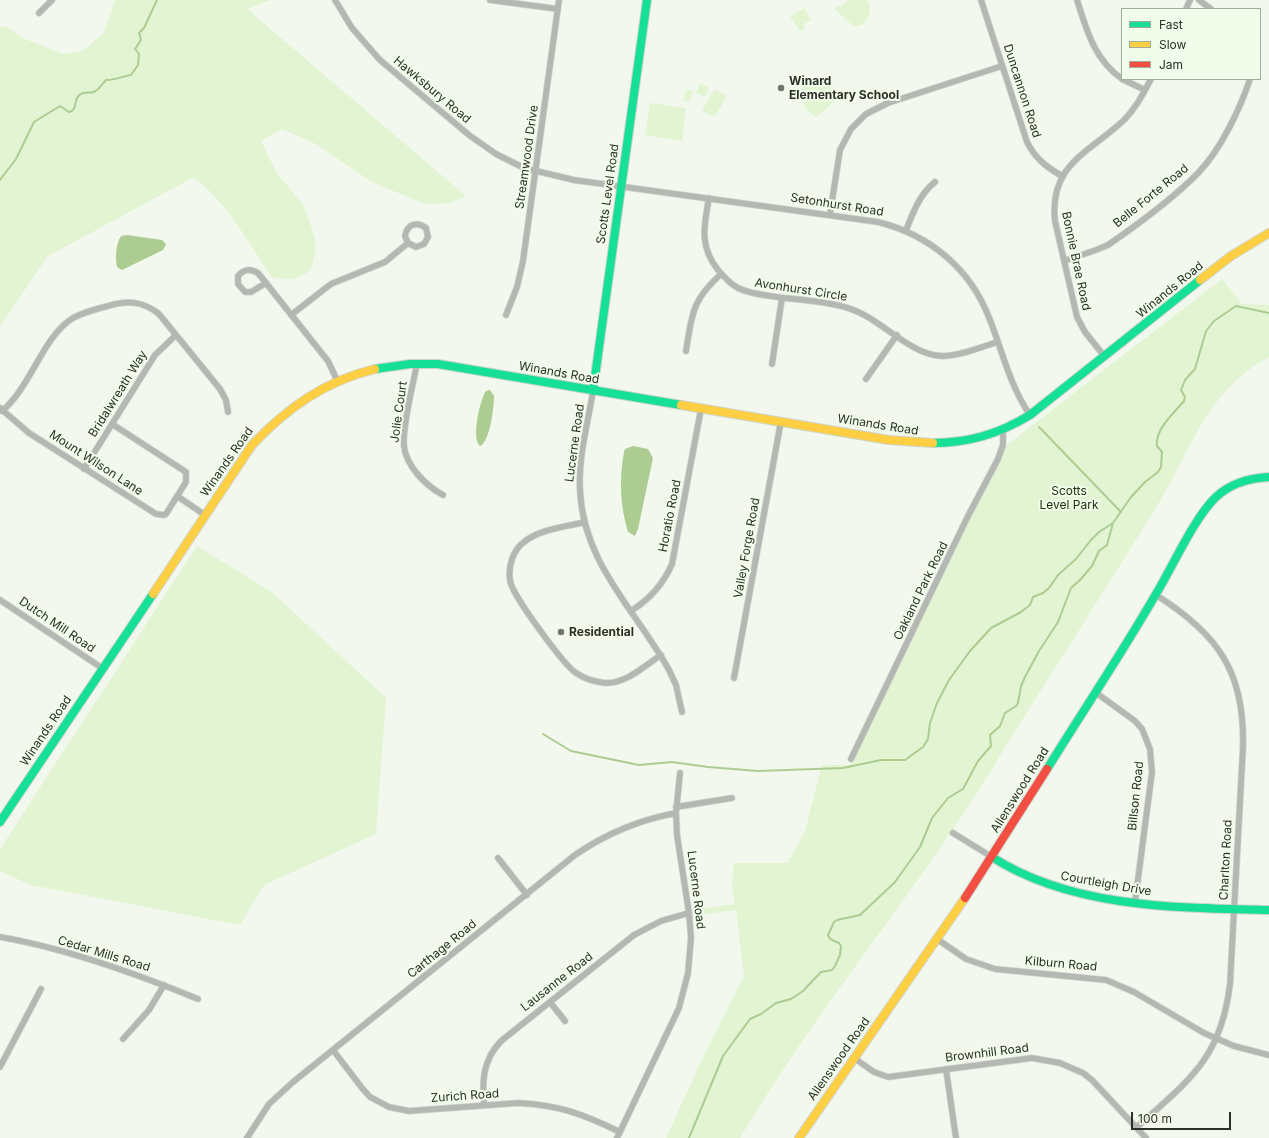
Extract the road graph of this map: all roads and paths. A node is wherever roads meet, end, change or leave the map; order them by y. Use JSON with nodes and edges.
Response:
{"nodes":[{"id":1,"x":52,"y":0,"type":"edge"},
{"id":2,"x":335,"y":0,"type":"edge"},
{"id":3,"x":490,"y":0,"type":"edge"},
{"id":4,"x":560,"y":0,"type":"edge"},
{"id":5,"x":647,"y":0,"type":"edge"},
{"id":6,"x":981,"y":0,"type":"edge"},
{"id":7,"x":1077,"y":0,"type":"edge"},
{"id":8,"x":1199,"y":0,"type":"edge"},
{"id":9,"x":1210,"y":8,"type":"edge"},
{"id":10,"x":558,"y":9,"type":"junction"},
{"id":11,"x":39,"y":13,"type":"dead end"},
{"id":12,"x":1002,"y":66,"type":"junction"},
{"id":13,"x":1121,"y":78,"type":"edge"},
{"id":14,"x":1124,"y":80,"type":"edge"},
{"id":15,"x":1150,"y":80,"type":"edge"},
{"id":16,"x":1250,"y":80,"type":"edge"},
{"id":17,"x":1145,"y":90,"type":"junction"},
{"id":18,"x":536,"y":172,"type":"junction"},
{"id":19,"x":1062,"y":176,"type":"junction"},
{"id":20,"x":935,"y":182,"type":"dead end"},
{"id":21,"x":622,"y":186,"type":"junction"},
{"id":22,"x":709,"y":198,"type":"junction"},
{"id":23,"x":830,"y":214,"type":"junction"},
{"id":24,"x":906,"y":230,"type":"junction"},
{"id":25,"x":1269,"y":233,"type":"edge"},
{"id":26,"x":408,"y":244,"type":"junction"},
{"id":27,"x":1064,"y":261,"type":"junction"},
{"id":28,"x":721,"y":274,"type":"junction"},
{"id":29,"x":266,"y":283,"type":"junction"},
{"id":30,"x":782,"y":298,"type":"junction"},
{"id":31,"x":291,"y":315,"type":"junction"},
{"id":32,"x":506,"y":315,"type":"dead end"},
{"id":33,"x":176,"y":335,"type":"junction"},
{"id":34,"x":897,"y":335,"type":"junction"},
{"id":35,"x":998,"y":342,"type":"junction"},
{"id":36,"x":686,"y":351,"type":"dead end"},
{"id":37,"x":1105,"y":357,"type":"junction"},
{"id":38,"x":417,"y":364,"type":"junction"},
{"id":39,"x":772,"y":364,"type":"dead end"},
{"id":40,"x":866,"y":379,"type":"dead end"},
{"id":41,"x":337,"y":380,"type":"junction"},
{"id":42,"x":593,"y":391,"type":"junction"},
{"id":43,"x":1,"y":409,"type":"edge"},
{"id":44,"x":701,"y":409,"type":"junction"},
{"id":45,"x":228,"y":412,"type":"dead end"},
{"id":46,"x":1030,"y":416,"type":"junction"},
{"id":47,"x":781,"y":421,"type":"junction"},
{"id":48,"x":112,"y":424,"type":"junction"},
{"id":49,"x":1003,"y":430,"type":"junction"},
{"id":50,"x":84,"y":469,"type":"junction"},
{"id":51,"x":1269,"y":477,"type":"edge"},
{"id":52,"x":443,"y":495,"type":"dead end"},
{"id":53,"x":177,"y":496,"type":"junction"},
{"id":54,"x":205,"y":515,"type":"junction"},
{"id":55,"x":584,"y":522,"type":"junction"},
{"id":56,"x":1156,"y":595,"type":"junction"},
{"id":57,"x":0,"y":600,"type":"edge"},
{"id":58,"x":631,"y":611,"type":"junction"},
{"id":59,"x":661,"y":655,"type":"junction"},
{"id":60,"x":102,"y":668,"type":"junction"},
{"id":61,"x":734,"y":678,"type":"dead end"},
{"id":62,"x":1095,"y":692,"type":"junction"},
{"id":63,"x":682,"y":712,"type":"dead end"},
{"id":64,"x":851,"y":759,"type":"dead end"},
{"id":65,"x":680,"y":773,"type":"dead end"},
{"id":66,"x":732,"y":798,"type":"dead end"},
{"id":67,"x":676,"y":806,"type":"junction"},
{"id":68,"x":676,"y":813,"type":"junction"},
{"id":69,"x":1,"y":817,"type":"edge"},
{"id":70,"x":953,"y":833,"type":"dead end"},
{"id":71,"x":992,"y":857,"type":"junction"},
{"id":72,"x":498,"y":858,"type":"dead end"},
{"id":73,"x":527,"y":895,"type":"junction"},
{"id":74,"x":1135,"y":902,"type":"junction"},
{"id":75,"x":1234,"y":909,"type":"junction"},
{"id":76,"x":1269,"y":910,"type":"edge"},
{"id":77,"x":689,"y":914,"type":"junction"},
{"id":78,"x":0,"y":937,"type":"edge"},
{"id":79,"x":937,"y":940,"type":"junction"},
{"id":80,"x":164,"y":985,"type":"junction"},
{"id":81,"x":41,"y":989,"type":"dead end"},
{"id":82,"x":198,"y":1000,"type":"dead end"},
{"id":83,"x":550,"y":1002,"type":"junction"},
{"id":84,"x":565,"y":1021,"type":"dead end"},
{"id":85,"x":123,"y":1039,"type":"dead end"},
{"id":86,"x":1217,"y":1039,"type":"junction"},
{"id":87,"x":333,"y":1050,"type":"junction"},
{"id":88,"x":1269,"y":1055,"type":"edge"},
{"id":89,"x":854,"y":1058,"type":"junction"},
{"id":90,"x":0,"y":1067,"type":"edge"},
{"id":91,"x":946,"y":1069,"type":"junction"},
{"id":92,"x":484,"y":1105,"type":"junction"},
{"id":93,"x":1137,"y":1127,"type":"junction"},
{"id":94,"x":620,"y":1132,"type":"junction"},
{"id":95,"x":247,"y":1138,"type":"edge"},
{"id":96,"x":617,"y":1138,"type":"edge"},
{"id":97,"x":799,"y":1138,"type":"edge"},
{"id":98,"x":956,"y":1138,"type":"edge"},
{"id":99,"x":1146,"y":1138,"type":"edge"}],
"edges":[{"from":1,"to":11,"type":"street"},
{"from":2,"to":18,"type":"street","name":"Hawksbury Road"},
{"from":3,"to":10,"type":"street"},
{"from":4,"to":10,"type":"street","name":"Streamwood Drive"},
{"from":5,"to":21,"type":"street","name":"Scotts Level Road"},
{"from":6,"to":12,"type":"street","name":"Duncannon Road"},
{"from":7,"to":13,"type":"street"},
{"from":8,"to":9,"type":"street"},
{"from":10,"to":18,"type":"street","name":"Streamwood Drive"},
{"from":12,"to":19,"type":"street","name":"Duncannon Road"},
{"from":12,"to":23,"type":"street"},
{"from":14,"to":17,"type":"street"},
{"from":15,"to":17,"type":"street","name":"Bonnie Brae Road"},
{"from":16,"to":27,"type":"street","name":"Belle Forte Road"},
{"from":17,"to":19,"type":"street","name":"Bonnie Brae Road"},
{"from":18,"to":21,"type":"street","name":"Setonhurst Road"},
{"from":18,"to":32,"type":"street","name":"Streamwood Drive"},
{"from":19,"to":27,"type":"street","name":"Bonnie Brae Road"},
{"from":20,"to":24,"type":"street"},
{"from":21,"to":22,"type":"street","name":"Setonhurst Road"},
{"from":21,"to":42,"type":"street","name":"Scotts Level Road"},
{"from":22,"to":23,"type":"street","name":"Setonhurst Road"},
{"from":22,"to":28,"type":"street","name":"Avonhurst Circle"},
{"from":23,"to":24,"type":"street","name":"Setonhurst Road"},
{"from":24,"to":35,"type":"street","name":"Setonhurst Road"},
{"from":25,"to":37,"type":"street","name":"Winands Road"},
{"from":26,"to":26,"type":"street"},
{"from":26,"to":31,"type":"street"},
{"from":27,"to":37,"type":"street","name":"Bonnie Brae Road"},
{"from":28,"to":30,"type":"street","name":"Avonhurst Circle"},
{"from":28,"to":36,"type":"street"},
{"from":29,"to":29,"type":"street"},
{"from":29,"to":31,"type":"street"},
{"from":30,"to":34,"type":"street","name":"Avonhurst Circle"},
{"from":30,"to":39,"type":"street"},
{"from":31,"to":41,"type":"street"},
{"from":33,"to":43,"type":"street"},
{"from":33,"to":45,"type":"street"},
{"from":33,"to":48,"type":"street","name":"Bridalwreath Way"},
{"from":34,"to":35,"type":"street","name":"Avonhurst Circle"},
{"from":34,"to":40,"type":"street"},
{"from":35,"to":46,"type":"street","name":"Setonhurst Road"},
{"from":37,"to":46,"type":"street","name":"Winands Road"},
{"from":38,"to":41,"type":"street","name":"Winands Road"},
{"from":38,"to":42,"type":"street","name":"Winands Road"},
{"from":38,"to":52,"type":"street","name":"Jolie Court"},
{"from":41,"to":54,"type":"street","name":"Winands Road"},
{"from":42,"to":44,"type":"street","name":"Winands Road"},
{"from":42,"to":55,"type":"street","name":"Lucerne Road"},
{"from":43,"to":50,"type":"street","name":"Mount Wilson Lane"},
{"from":44,"to":47,"type":"street","name":"Winands Road"},
{"from":44,"to":58,"type":"street","name":"Horatio Road"},
{"from":46,"to":49,"type":"street","name":"Winands Road"},
{"from":47,"to":49,"type":"street","name":"Winands Road"},
{"from":47,"to":61,"type":"street","name":"Valley Forge Road"},
{"from":48,"to":50,"type":"street","name":"Bridalwreath Way"},
{"from":48,"to":53,"type":"street"},
{"from":49,"to":64,"type":"street","name":"Oakland Park Road"},
{"from":50,"to":53,"type":"street","name":"Mount Wilson Lane"},
{"from":51,"to":56,"type":"street","name":"Allenswood Road"},
{"from":53,"to":54,"type":"street"},
{"from":54,"to":60,"type":"street","name":"Winands Road"},
{"from":55,"to":58,"type":"street","name":"Lucerne Road"},
{"from":55,"to":59,"type":"street"},
{"from":56,"to":62,"type":"street","name":"Allenswood Road"},
{"from":56,"to":75,"type":"street","name":"Charlton Road"},
{"from":57,"to":60,"type":"street","name":"Dutch Mill Road"},
{"from":58,"to":59,"type":"street","name":"Lucerne Road"},
{"from":59,"to":63,"type":"street","name":"Lucerne Road"},
{"from":60,"to":69,"type":"street","name":"Winands Road"},
{"from":62,"to":71,"type":"street","name":"Allenswood Road"},
{"from":62,"to":74,"type":"street","name":"Billson Road"},
{"from":65,"to":67,"type":"street","name":"Lucerne Road"},
{"from":66,"to":67,"type":"street"},
{"from":67,"to":68,"type":"street","name":"Lucerne Road"},
{"from":68,"to":73,"type":"street","name":"Carthage Road"},
{"from":68,"to":77,"type":"street","name":"Lucerne Road"},
{"from":70,"to":71,"type":"street","name":"Courtleigh Drive"},
{"from":71,"to":74,"type":"street","name":"Courtleigh Drive"},
{"from":71,"to":79,"type":"street","name":"Allenswood Road"},
{"from":72,"to":73,"type":"street"},
{"from":73,"to":87,"type":"street","name":"Carthage Road"},
{"from":74,"to":75,"type":"street","name":"Courtleigh Drive"},
{"from":75,"to":76,"type":"street","name":"Courtleigh Drive"},
{"from":75,"to":86,"type":"street","name":"Charlton Road"},
{"from":77,"to":83,"type":"street","name":"Lausanne Road"},
{"from":77,"to":94,"type":"street","name":"Lucerne Road"},
{"from":78,"to":80,"type":"street","name":"Cedar Mills Road"},
{"from":79,"to":86,"type":"street","name":"Kilburn Road"},
{"from":79,"to":89,"type":"street","name":"Allenswood Road"},
{"from":80,"to":82,"type":"street","name":"Cedar Mills Road"},
{"from":80,"to":85,"type":"street"},
{"from":81,"to":90,"type":"street"},
{"from":83,"to":84,"type":"street"},
{"from":83,"to":92,"type":"street","name":"Lausanne Road"},
{"from":86,"to":88,"type":"street","name":"Kilburn Road"},
{"from":86,"to":93,"type":"street","name":"Charlton Road"},
{"from":87,"to":92,"type":"street","name":"Zurich Road"},
{"from":87,"to":95,"type":"street","name":"Carthage Road"},
{"from":89,"to":91,"type":"street","name":"Brownhill Road"},
{"from":89,"to":97,"type":"street","name":"Allenswood Road"},
{"from":91,"to":93,"type":"street","name":"Brownhill Road"},
{"from":91,"to":98,"type":"street"},
{"from":92,"to":94,"type":"street","name":"Zurich Road"},
{"from":93,"to":99,"type":"street","name":"Brownhill Road"},
{"from":94,"to":96,"type":"street","name":"Lucerne Road"}]}
